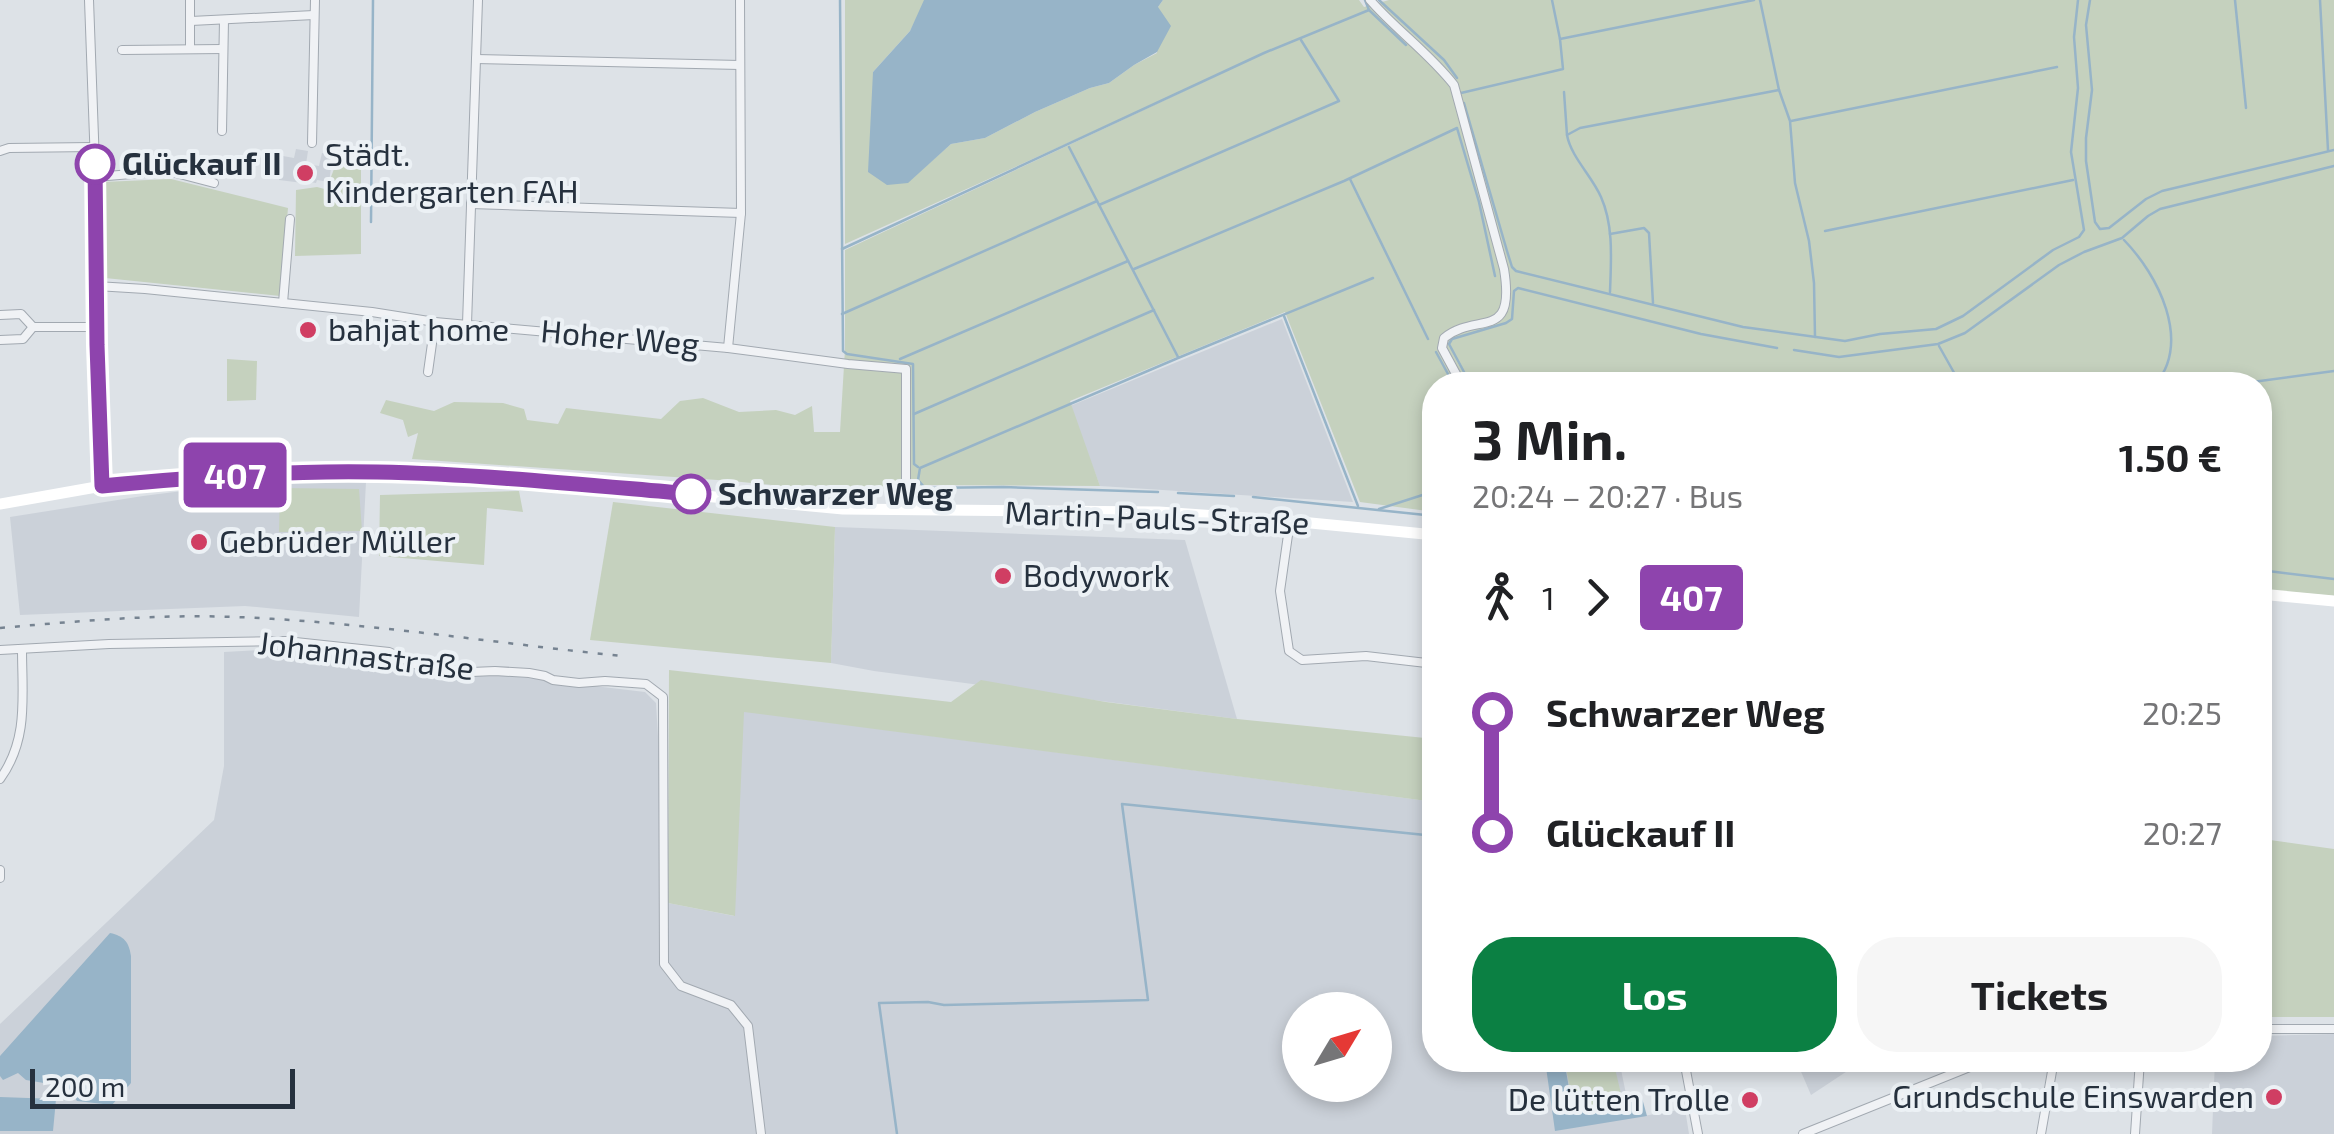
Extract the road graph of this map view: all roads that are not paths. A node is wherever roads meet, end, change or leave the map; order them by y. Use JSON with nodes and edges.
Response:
{"nodes":[{"id":1,"x":88,"y":0,"type":"edge"},
{"id":2,"x":190,"y":0,"type":"edge"},
{"id":3,"x":315,"y":0,"type":"edge"},
{"id":4,"x":478,"y":0,"type":"edge"},
{"id":5,"x":740,"y":0,"type":"edge"},
{"id":6,"x":1370,"y":0,"type":"edge"},
{"id":7,"x":314,"y":15,"type":"junction"},
{"id":8,"x":224,"y":20,"type":"junction"},
{"id":9,"x":191,"y":22,"type":"junction"},
{"id":10,"x":190,"y":49,"type":"junction"},
{"id":11,"x":223,"y":49,"type":"junction"},
{"id":12,"x":122,"y":50,"type":"dead end"},
{"id":13,"x":476,"y":59,"type":"junction"},
{"id":14,"x":740,"y":66,"type":"junction"},
{"id":15,"x":222,"y":132,"type":"dead end"},
{"id":16,"x":312,"y":142,"type":"dead end"},
{"id":17,"x":3,"y":148,"type":"edge"},
{"id":18,"x":93,"y":148,"type":"junction"},
{"id":19,"x":95,"y":177,"type":"junction"},
{"id":20,"x":214,"y":184,"type":"dead end"},
{"id":21,"x":471,"y":204,"type":"junction"},
{"id":22,"x":741,"y":213,"type":"junction"},
{"id":23,"x":290,"y":219,"type":"dead end"},
{"id":24,"x":96,"y":286,"type":"junction"},
{"id":25,"x":283,"y":304,"type":"junction"},
{"id":26,"x":0,"y":315,"type":"edge"},
{"id":27,"x":434,"y":322,"type":"junction"},
{"id":28,"x":466,"y":324,"type":"junction"},
{"id":29,"x":96,"y":326,"type":"junction"},
{"id":30,"x":32,"y":327,"type":"junction"},
{"id":31,"x":0,"y":340,"type":"edge"},
{"id":32,"x":728,"y":348,"type":"junction"},
{"id":33,"x":428,"y":372,"type":"dead end"},
{"id":34,"x":1455,"y":372,"type":"edge"},
{"id":35,"x":102,"y":486,"type":"junction"},
{"id":36,"x":0,"y":504,"type":"edge"},
{"id":37,"x":906,"y":510,"type":"junction"},
{"id":38,"x":1290,"y":521,"type":"junction"},
{"id":39,"x":1422,"y":535,"type":"edge"},
{"id":40,"x":2272,"y":595,"type":"edge"},
{"id":41,"x":2334,"y":601,"type":"edge"},
{"id":42,"x":22,"y":649,"type":"junction"},
{"id":43,"x":0,"y":650,"type":"edge"},
{"id":44,"x":1422,"y":662,"type":"edge"},
{"id":45,"x":0,"y":779,"type":"edge"},
{"id":46,"x":0,"y":870,"type":"edge"},
{"id":47,"x":0,"y":878,"type":"edge"},
{"id":48,"x":2272,"y":1029,"type":"edge"},
{"id":49,"x":2334,"y":1029,"type":"edge"},
{"id":50,"x":1686,"y":1072,"type":"edge"},
{"id":51,"x":1957,"y":1072,"type":"edge"},
{"id":52,"x":2052,"y":1072,"type":"edge"},
{"id":53,"x":2139,"y":1072,"type":"edge"},
{"id":54,"x":762,"y":1134,"type":"edge"},
{"id":55,"x":1698,"y":1134,"type":"edge"},
{"id":56,"x":1803,"y":1134,"type":"edge"},
{"id":57,"x":2042,"y":1134,"type":"edge"},
{"id":58,"x":2136,"y":1134,"type":"edge"}],
"edges":[{"from":1,"to":18,"type":"street"},
{"from":2,"to":9,"type":"street"},
{"from":3,"to":7,"type":"street"},
{"from":4,"to":13,"type":"street"},
{"from":5,"to":14,"type":"street"},
{"from":6,"to":34,"type":"street"},
{"from":7,"to":8,"type":"street"},
{"from":7,"to":16,"type":"street"},
{"from":8,"to":9,"type":"street"},
{"from":8,"to":11,"type":"street"},
{"from":9,"to":10,"type":"street"},
{"from":10,"to":11,"type":"street"},
{"from":10,"to":12,"type":"street"},
{"from":11,"to":15,"type":"street"},
{"from":13,"to":14,"type":"street"},
{"from":13,"to":21,"type":"street"},
{"from":14,"to":22,"type":"street"},
{"from":17,"to":18,"type":"street"},
{"from":18,"to":19,"type":"street"},
{"from":19,"to":20,"type":"street"},
{"from":19,"to":24,"type":"street"},
{"from":21,"to":22,"type":"street"},
{"from":21,"to":28,"type":"street"},
{"from":22,"to":32,"type":"street"},
{"from":23,"to":25,"type":"street"},
{"from":24,"to":25,"type":"street","name":"Hoher Weg"},
{"from":24,"to":29,"type":"street"},
{"from":25,"to":27,"type":"street","name":"Hoher Weg"},
{"from":26,"to":30,"type":"street"},
{"from":27,"to":28,"type":"street","name":"Hoher Weg"},
{"from":27,"to":33,"type":"street"},
{"from":28,"to":32,"type":"street","name":"Hoher Weg"},
{"from":29,"to":30,"type":"street"},
{"from":29,"to":35,"type":"street"},
{"from":30,"to":31,"type":"street"},
{"from":32,"to":37,"type":"street","name":"Hoher Weg"},
{"from":35,"to":36,"type":"street","name":"Martin-Pauls-Straße"},
{"from":35,"to":37,"type":"street","name":"Martin-Pauls-Straße"},
{"from":37,"to":38,"type":"street","name":"Martin-Pauls-Straße"},
{"from":38,"to":39,"type":"street","name":"Martin-Pauls-Straße"},
{"from":38,"to":44,"type":"street"},
{"from":40,"to":41,"type":"street"},
{"from":42,"to":43,"type":"street","name":"Johannastraße"},
{"from":42,"to":45,"type":"street"},
{"from":42,"to":54,"type":"street","name":"Johannastraße"},
{"from":46,"to":47,"type":"street"},
{"from":48,"to":49,"type":"street"},
{"from":50,"to":55,"type":"street"},
{"from":51,"to":56,"type":"street"},
{"from":52,"to":57,"type":"street"},
{"from":53,"to":58,"type":"street"}]}
